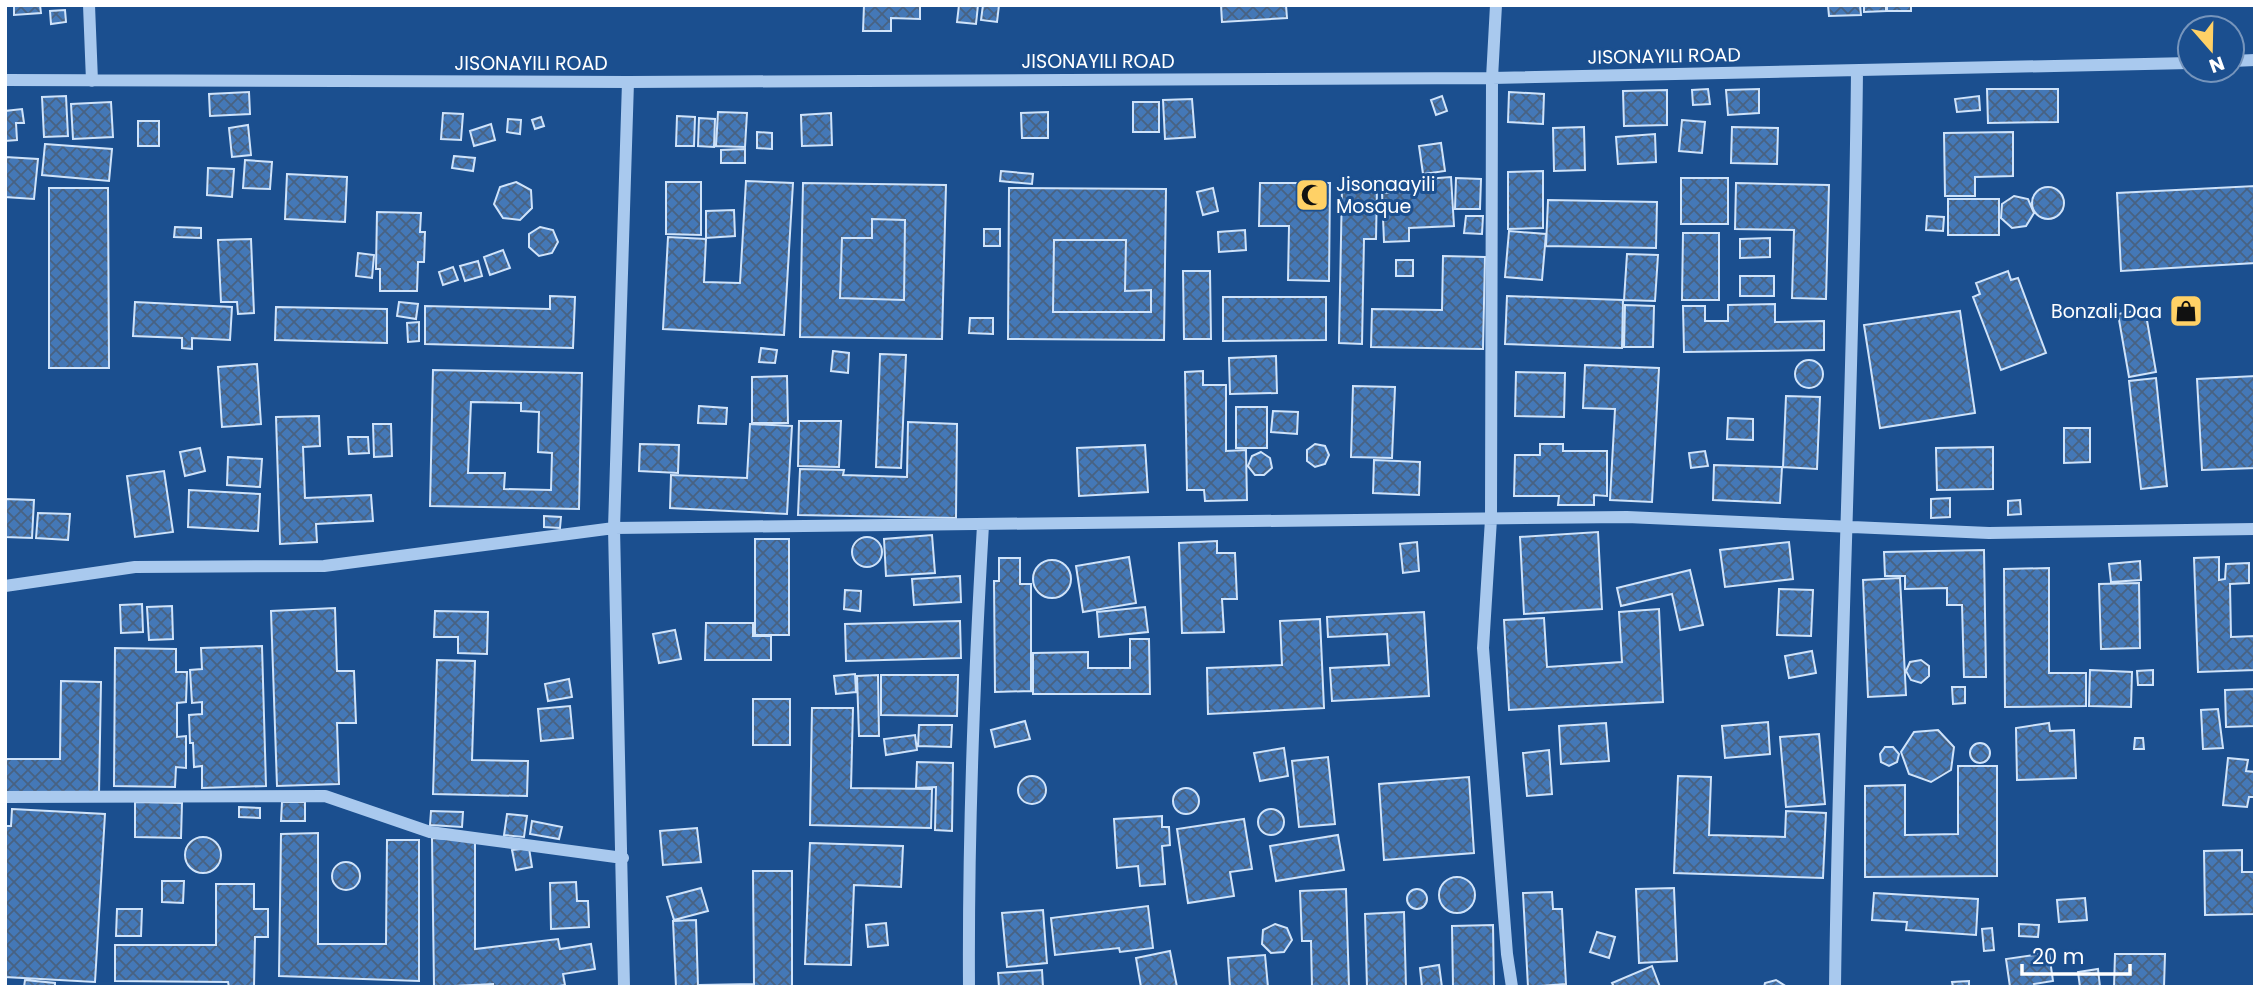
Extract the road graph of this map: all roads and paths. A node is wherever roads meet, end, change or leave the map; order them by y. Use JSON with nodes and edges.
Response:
{"nodes":[{"id":1,"x":89,"y":5,"type":"edge"},
{"id":2,"x":1496,"y":5,"type":"edge"},
{"id":3,"x":2176,"y":63,"type":"edge"},
{"id":4,"x":1857,"y":71,"type":"junction"},
{"id":5,"x":1492,"y":78,"type":"junction"},
{"id":6,"x":5,"y":80,"type":"edge"},
{"id":7,"x":92,"y":80,"type":"junction"},
{"id":8,"x":628,"y":82,"type":"junction"},
{"id":9,"x":1492,"y":519,"type":"junction"},
{"id":10,"x":983,"y":526,"type":"junction"},
{"id":11,"x":1845,"y":527,"type":"junction"},
{"id":12,"x":614,"y":528,"type":"junction"},
{"id":13,"x":2255,"y":529,"type":"edge"},
{"id":14,"x":5,"y":586,"type":"edge"},
{"id":15,"x":5,"y":797,"type":"edge"},
{"id":16,"x":623,"y":858,"type":"junction"},
{"id":17,"x":624,"y":987,"type":"edge"},
{"id":18,"x":969,"y":987,"type":"edge"},
{"id":19,"x":1512,"y":987,"type":"edge"},
{"id":20,"x":1835,"y":987,"type":"edge"}],
"edges":[{"from":1,"to":7,"type":"street"},
{"from":2,"to":5,"type":"street"},
{"from":3,"to":4,"type":"street","name":"JISONAYILI ROAD"},
{"from":4,"to":5,"type":"street","name":"JISONAYILI ROAD"},
{"from":4,"to":11,"type":"street"},
{"from":5,"to":8,"type":"street","name":"JISONAYILI ROAD"},
{"from":5,"to":9,"type":"street"},
{"from":6,"to":7,"type":"street","name":"JISONAYILI ROAD"},
{"from":7,"to":8,"type":"street","name":"JISONAYILI ROAD"},
{"from":8,"to":12,"type":"street"},
{"from":9,"to":10,"type":"street"},
{"from":9,"to":11,"type":"street"},
{"from":9,"to":19,"type":"street"},
{"from":10,"to":12,"type":"street"},
{"from":10,"to":18,"type":"street"},
{"from":11,"to":13,"type":"street"},
{"from":11,"to":20,"type":"street"},
{"from":12,"to":14,"type":"street"},
{"from":12,"to":16,"type":"street"},
{"from":15,"to":16,"type":"street"},
{"from":16,"to":17,"type":"street"}]}
